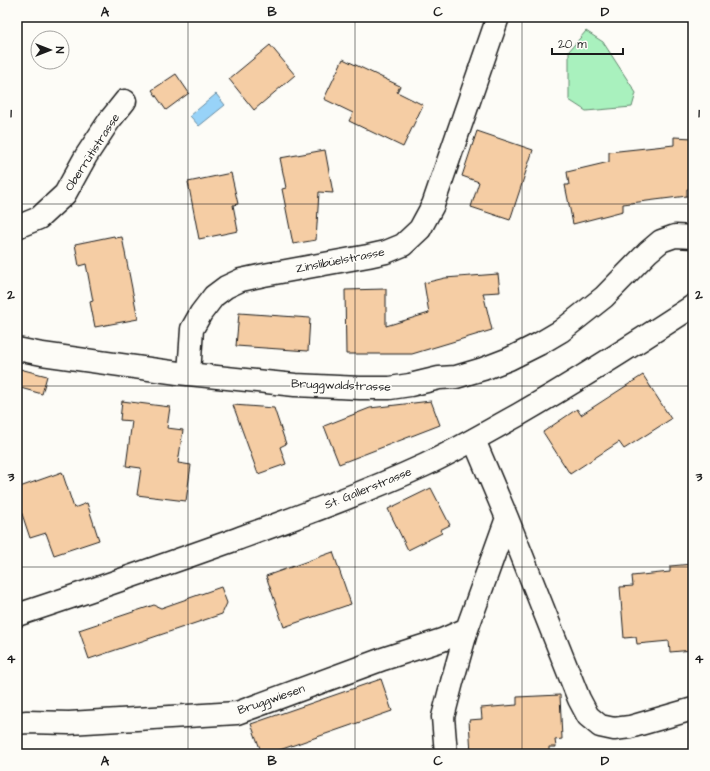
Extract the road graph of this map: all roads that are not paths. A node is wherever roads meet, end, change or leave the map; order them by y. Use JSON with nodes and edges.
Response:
{"nodes":[{"id":1,"x":498,"y":17,"type":"edge"},
{"id":2,"x":126,"y":101,"type":"dead end"},
{"id":3,"x":17,"y":227,"type":"edge"},
{"id":4,"x":693,"y":237,"type":"edge"},
{"id":5,"x":693,"y":306,"type":"edge"},
{"id":6,"x":17,"y":349,"type":"edge"},
{"id":7,"x":189,"y":374,"type":"junction"},
{"id":8,"x":474,"y":440,"type":"junction"},
{"id":9,"x":507,"y":518,"type":"junction"},
{"id":10,"x":17,"y":615,"type":"edge"},
{"id":11,"x":467,"y":629,"type":"junction"},
{"id":12,"x":693,"y":709,"type":"edge"},
{"id":13,"x":17,"y":723,"type":"edge"},
{"id":14,"x":446,"y":754,"type":"edge"}],
"edges":[{"from":1,"to":7,"type":"street","name":"Zinslibüelstrasse"},
{"from":2,"to":3,"type":"street","name":"Oberrütistrasse"},
{"from":4,"to":7,"type":"street","name":"Bruggwaldstrasse"},
{"from":5,"to":8,"type":"street","name":"St. Gallerstrasse"},
{"from":6,"to":7,"type":"street","name":"Bruggwaldstrasse"},
{"from":8,"to":9,"type":"street"},
{"from":8,"to":10,"type":"street","name":"St. Gallerstrasse"},
{"from":9,"to":11,"type":"street"},
{"from":9,"to":12,"type":"street"},
{"from":11,"to":13,"type":"street","name":"Bruggwiesen"},
{"from":11,"to":14,"type":"street"}]}
